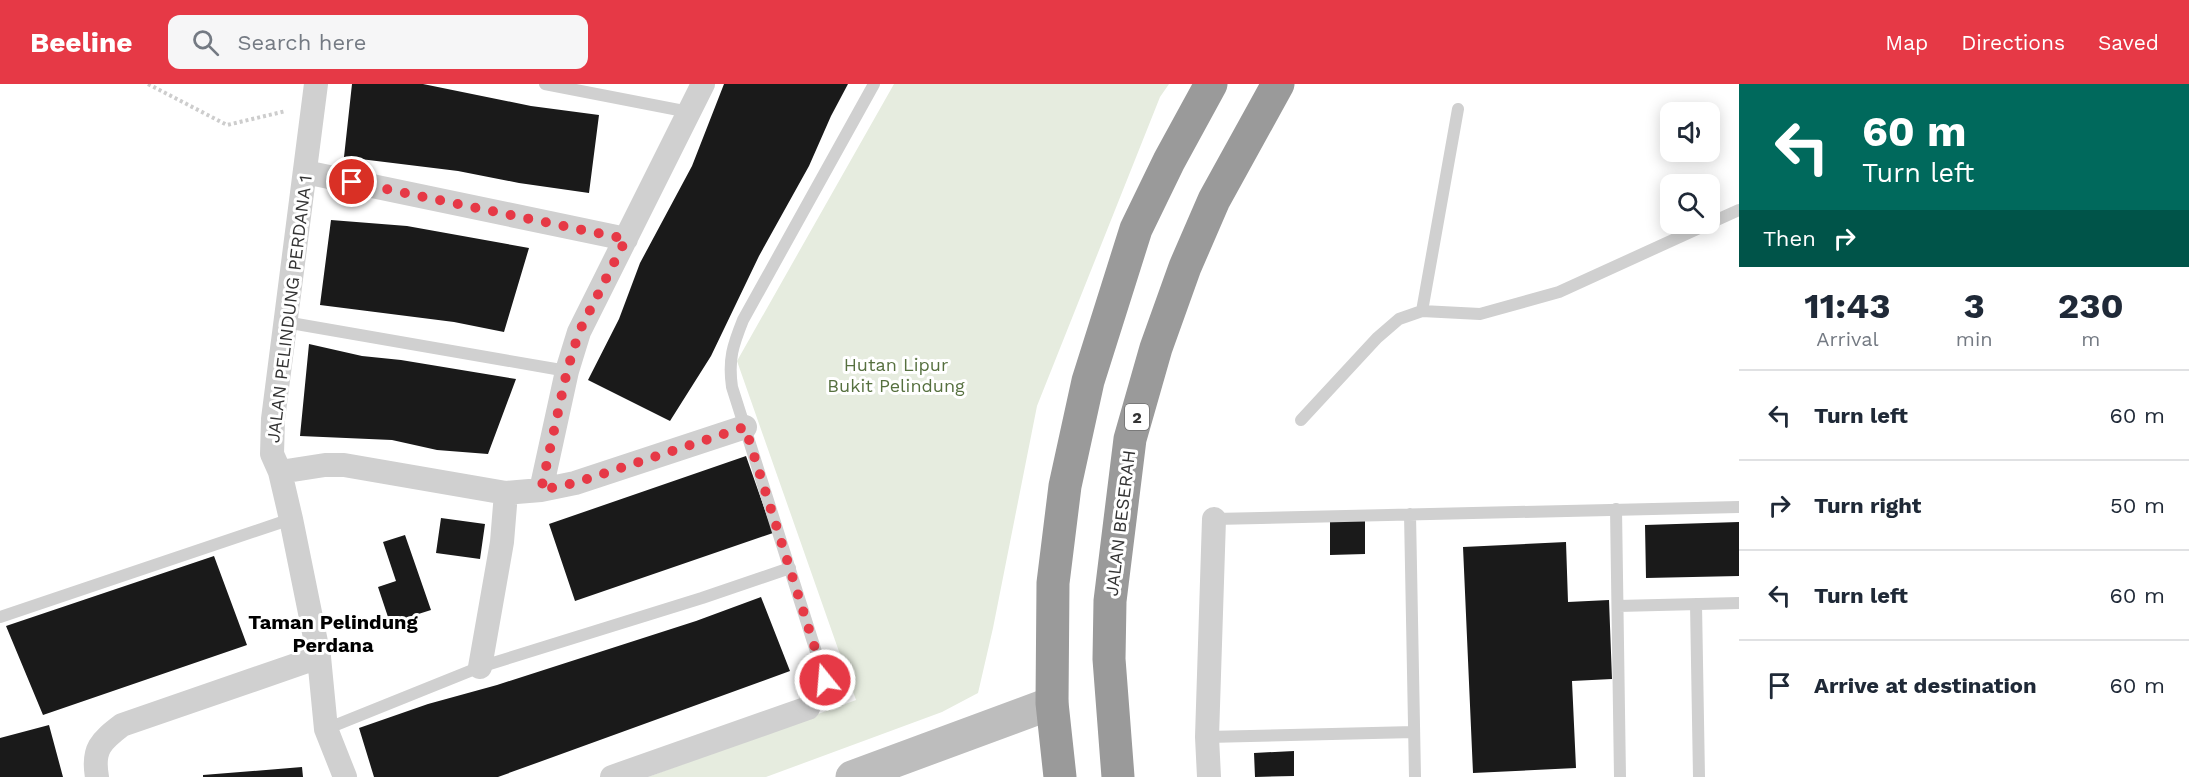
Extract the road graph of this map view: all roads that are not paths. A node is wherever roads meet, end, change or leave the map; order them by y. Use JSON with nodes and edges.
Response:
{"nodes":[{"id":1,"x":545,"y":84,"type":"edge"},
{"id":2,"x":703,"y":84,"type":"edge"},
{"id":3,"x":874,"y":84,"type":"edge"},
{"id":4,"x":1211,"y":84,"type":"edge"},
{"id":5,"x":1278,"y":84,"type":"edge"},
{"id":6,"x":315,"y":94,"type":"edge"},
{"id":7,"x":1458,"y":109,"type":"dead end"},
{"id":8,"x":689,"y":112,"type":"junction"},
{"id":9,"x":305,"y":172,"type":"junction"},
{"id":10,"x":1739,"y":210,"type":"edge"},
{"id":11,"x":1720,"y":218,"type":"edge"},
{"id":12,"x":1685,"y":234,"type":"edge"},
{"id":13,"x":626,"y":239,"type":"junction"},
{"id":14,"x":1422,"y":312,"type":"junction"},
{"id":15,"x":285,"y":322,"type":"junction"},
{"id":16,"x":567,"y":371,"type":"junction"},
{"id":17,"x":1301,"y":420,"type":"dead end"},
{"id":18,"x":745,"y":427,"type":"junction"},
{"id":19,"x":280,"y":472,"type":"junction"},
{"id":20,"x":541,"y":490,"type":"junction"},
{"id":21,"x":506,"y":493,"type":"junction"},
{"id":22,"x":1739,"y":507,"type":"edge"},
{"id":23,"x":1616,"y":509,"type":"junction"},
{"id":24,"x":1410,"y":514,"type":"junction"},
{"id":25,"x":291,"y":519,"type":"junction"},
{"id":26,"x":1214,"y":519,"type":"joint"},
{"id":27,"x":790,"y":568,"type":"junction"},
{"id":28,"x":1739,"y":603,"type":"edge"},
{"id":29,"x":1696,"y":604,"type":"junction"},
{"id":30,"x":1618,"y":606,"type":"junction"},
{"id":31,"x":0,"y":617,"type":"edge"},
{"id":32,"x":319,"y":657,"type":"junction"},
{"id":33,"x":480,"y":667,"type":"junction"},
{"id":34,"x":1052,"y":703,"type":"junction"},
{"id":35,"x":808,"y":708,"type":"joint"},
{"id":36,"x":326,"y":729,"type":"junction"},
{"id":37,"x":1414,"y":732,"type":"junction"},
{"id":38,"x":1207,"y":737,"type":"junction"},
{"id":39,"x":97,"y":777,"type":"edge"},
{"id":40,"x":345,"y":777,"type":"edge"},
{"id":41,"x":612,"y":777,"type":"edge"},
{"id":42,"x":852,"y":777,"type":"edge"},
{"id":43,"x":1060,"y":777,"type":"edge"},
{"id":44,"x":1118,"y":777,"type":"edge"},
{"id":45,"x":1209,"y":777,"type":"edge"},
{"id":46,"x":1415,"y":777,"type":"edge"},
{"id":47,"x":1620,"y":777,"type":"edge"},
{"id":48,"x":1699,"y":777,"type":"edge"}],
"edges":[{"from":1,"to":8,"type":"lane"},
{"from":2,"to":8,"type":"street"},
{"from":3,"to":18,"type":"lane"},
{"from":4,"to":34,"type":"highway"},
{"from":5,"to":44,"type":"highway","name":"JALAN BESERAH","number":"2"},
{"from":6,"to":9,"type":"street","name":"JALAN PELINDUNG PERDANA 1"},
{"from":7,"to":14,"type":"lane"},
{"from":8,"to":13,"type":"street"},
{"from":9,"to":13,"type":"street"},
{"from":9,"to":15,"type":"street","name":"JALAN PELINDUNG PERDANA 1"},
{"from":10,"to":11,"type":"lane"},
{"from":12,"to":14,"type":"lane"},
{"from":13,"to":16,"type":"street"},
{"from":14,"to":17,"type":"lane"},
{"from":15,"to":16,"type":"lane"},
{"from":15,"to":19,"type":"street","name":"JALAN PELINDUNG PERDANA 1"},
{"from":16,"to":20,"type":"street"},
{"from":18,"to":20,"type":"street"},
{"from":18,"to":27,"type":"lane"},
{"from":19,"to":21,"type":"street"},
{"from":19,"to":25,"type":"street","name":"JALAN PELINDUNG PERDANA 1"},
{"from":20,"to":21,"type":"street"},
{"from":21,"to":33,"type":"street"},
{"from":22,"to":23,"type":"lane"},
{"from":23,"to":24,"type":"lane"},
{"from":23,"to":30,"type":"lane"},
{"from":24,"to":26,"type":"lane"},
{"from":24,"to":37,"type":"lane"},
{"from":25,"to":31,"type":"lane"},
{"from":25,"to":32,"type":"street","name":"JALAN PELINDUNG PERDANA 1"},
{"from":26,"to":38,"type":"street"},
{"from":27,"to":33,"type":"lane"},
{"from":27,"to":35,"type":"lane"},
{"from":28,"to":29,"type":"lane"},
{"from":29,"to":30,"type":"lane"},
{"from":29,"to":48,"type":"lane"},
{"from":30,"to":47,"type":"lane"},
{"from":32,"to":36,"type":"street","name":"JALAN PELINDUNG PERDANA 1"},
{"from":32,"to":39,"type":"street"},
{"from":33,"to":36,"type":"lane"},
{"from":34,"to":42,"type":"street"},
{"from":34,"to":43,"type":"highway"},
{"from":35,"to":41,"type":"street"},
{"from":36,"to":40,"type":"street","name":"JALAN PELINDUNG PERDANA 1"},
{"from":37,"to":38,"type":"lane"},
{"from":37,"to":46,"type":"lane"},
{"from":38,"to":45,"type":"street"}]}
